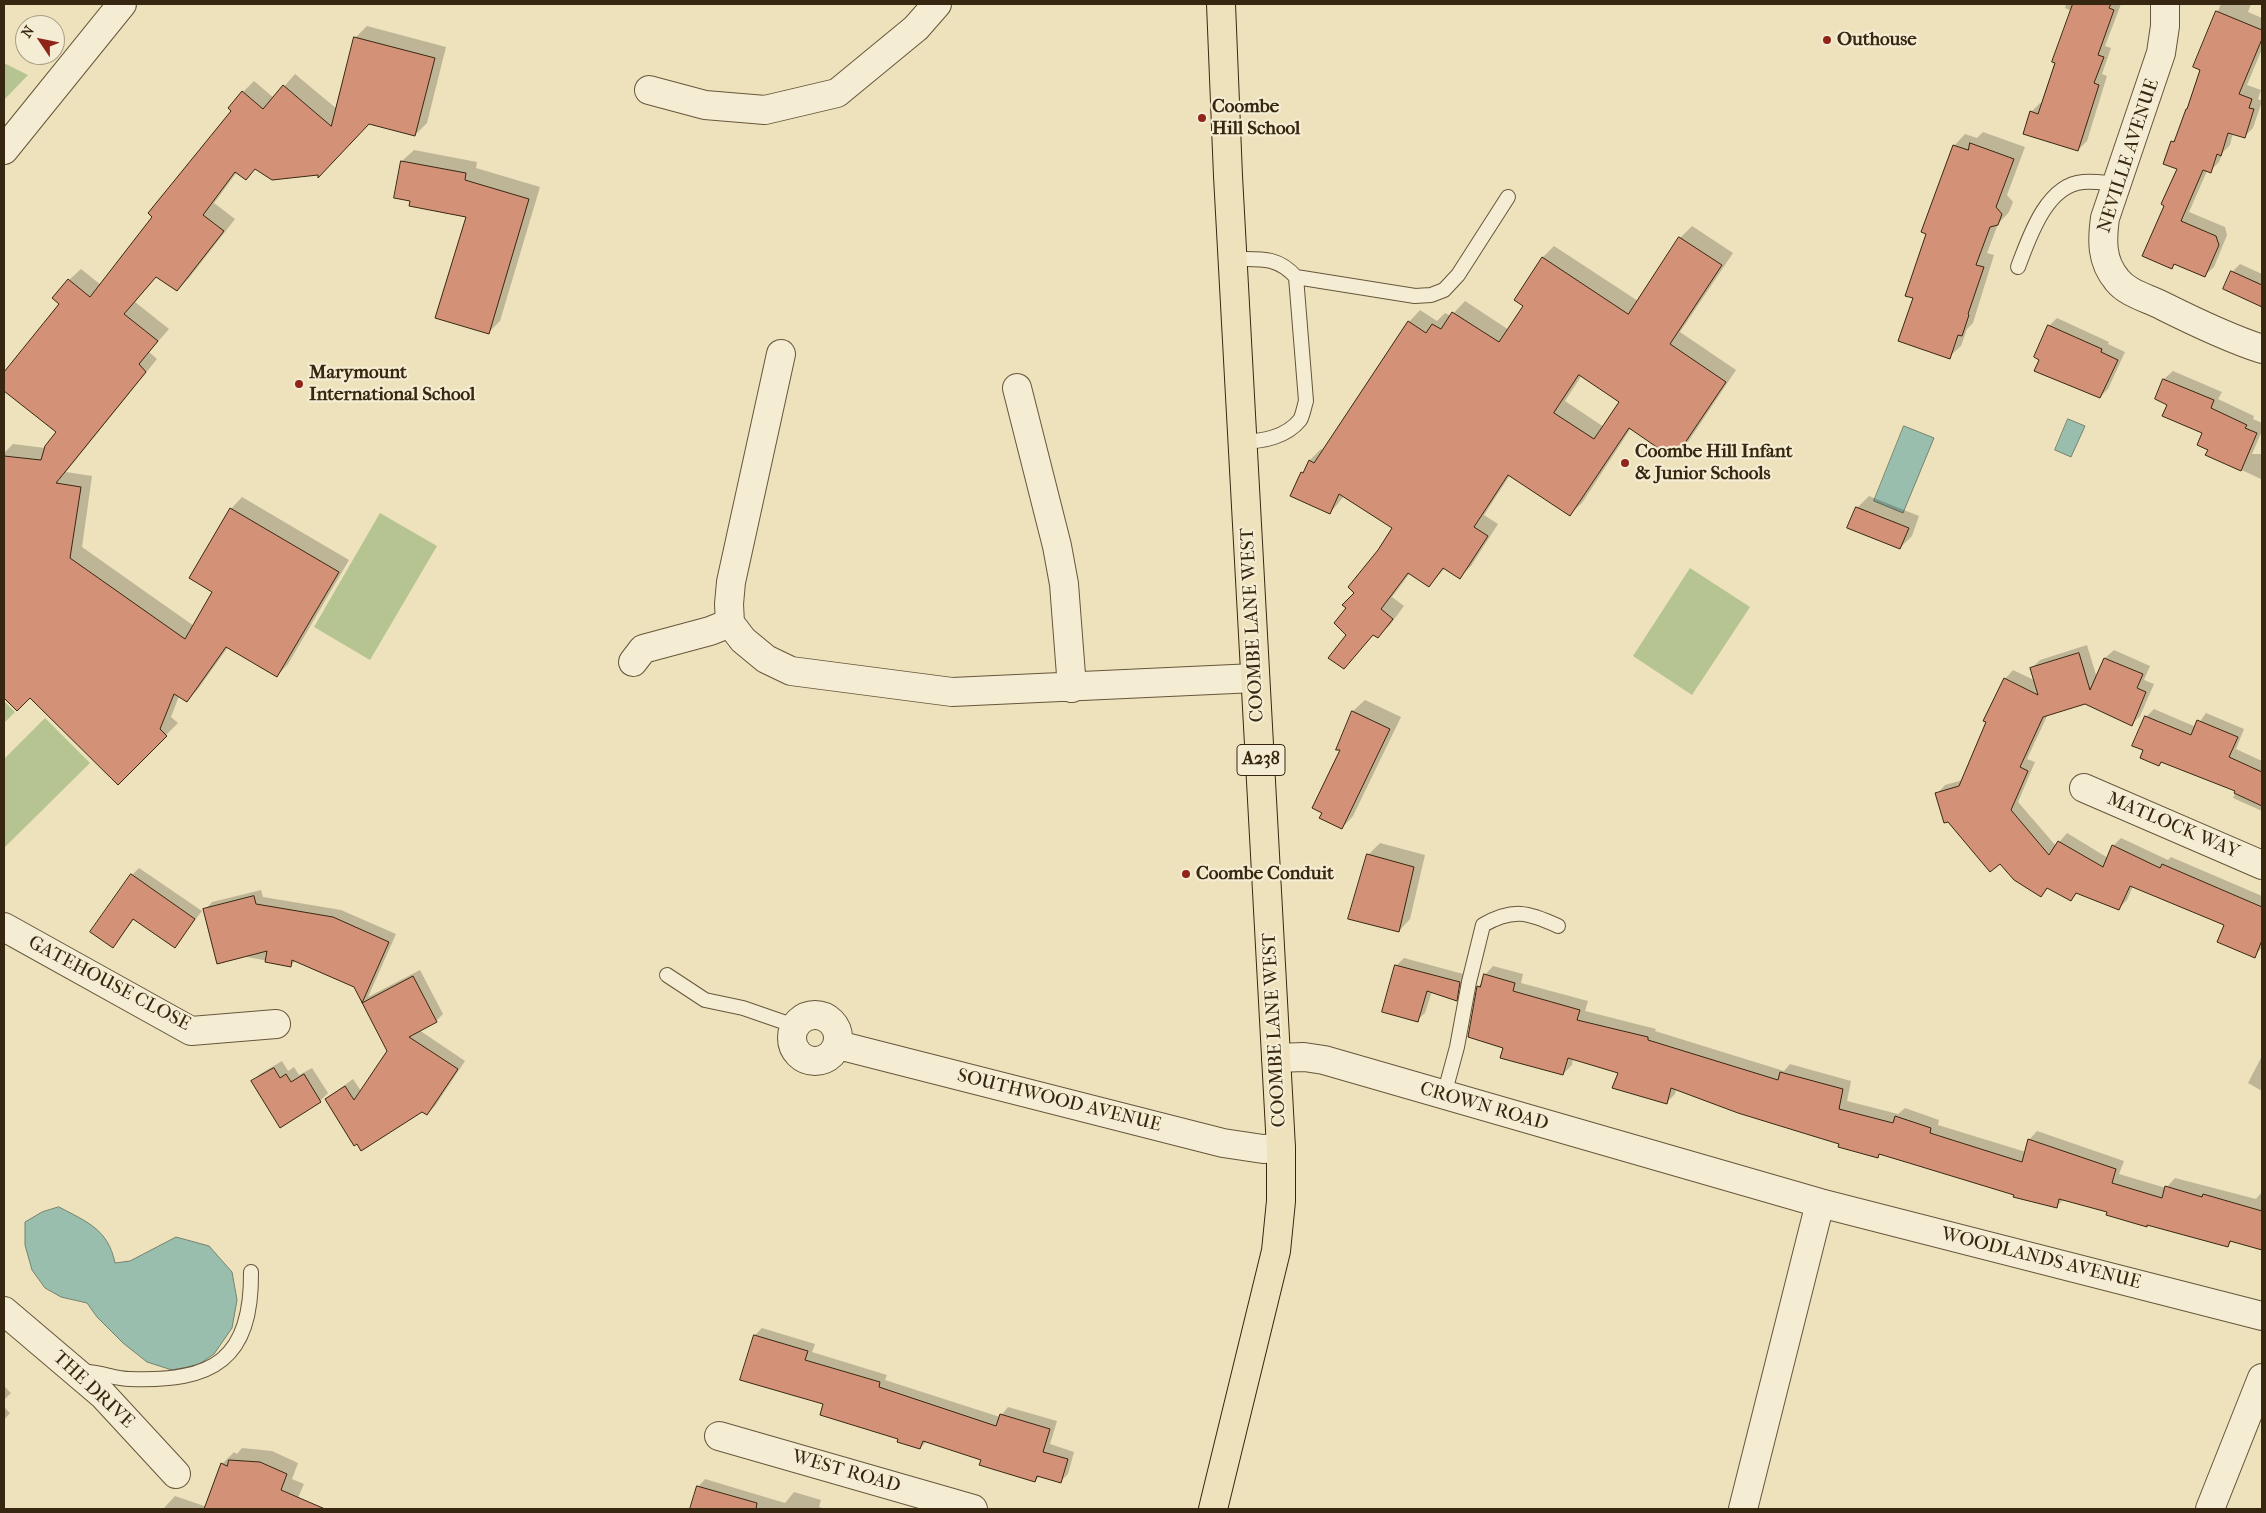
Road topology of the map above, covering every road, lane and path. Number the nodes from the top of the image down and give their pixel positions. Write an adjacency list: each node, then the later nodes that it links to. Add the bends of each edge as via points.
1 (122, 4): 6 (street)
2 (937, 4): 5 (street, via 916,28 837,92 765,110 705,105)
3 (1221, 4): 9 (main road, COOMBE LANE WEST / A238)
4 (2164, 4): 7 (street, NEVILLE AVENUE, via 2161,53)
5 (649, 90)
6 (4, 150)
7 (2118, 184): 10 (lane, via 2081,182 2049,202 2037,219); 12 (street, NEVILLE AVENUE, via 2105,218 2102,240 2108,266 2117,281 2130,291 2192,321)
8 (1508, 197): 11 (lane, via 1458,275 1444,290 1415,296)
9 (1233, 259): 11 (lane, via 1267,259 1286,266); 15 (main road, COOMBE LANE WEST / A238)
10 (2018, 267)
11 (1296, 277): 15 (lane, via 1306,401 1301,419 1273,439)
12 (2262, 349)
13 (781, 354): 16 (street, via 731,582)
14 (1017, 388): 19 (street, via 1064,584)
15 (1243, 442): 18 (main road, COOMBE LANE WEST / A238)
16 (730, 623): 17 (street, via 643,649); 19 (street, via 743,640 766,659 791,671 952,692)
17 (633, 662)
18 (1255, 678): 19 (street); 27 (main road, COOMBE LANE WEST / A238)
19 (1072, 688)
20 (2084, 788): 21 (street, MATLOCK WAY)
21 (2262, 865)
22 (1558, 926): 28 (lane, via 1530,913 1498,917 1483,925)
23 (4, 927): 25 (street, GATEHOUSE CLOSE, via 191,1031)
24 (667, 975): 26 (lane, via 705,1000 743,1008)
25 (276, 1024)
26 (795, 1026): 29 (street, SOUTHWOOD AVENUE, via 804,1017 826,1017 837,1029 838,1045 1224,1143 1263,1149)
27 (1276, 1058): 28 (street, CROWN ROAD, via 1324,1060); 29 (main road, COOMBE LANE WEST / A238)
28 (1444, 1095): 30 (street, CROWN ROAD)
29 (1281, 1148): 40 (main road, COOMBE LANE WEST / A238, via 1281,1201 1276,1250)
30 (1690, 1166): 31 (street, WOODLANDS AVENUE)
31 (1820, 1203): 34 (street, WOODLANDS AVENUE); 41 (street)
32 (251, 1272): 35 (lane, via 252,1298 241,1339 226,1358 202,1372 180,1378 128,1379 89,1372)
33 (4, 1311): 35 (street, THE DRIVE)
34 (2262, 1316)
35 (82, 1376): 38 (street, THE DRIVE, via 104,1395)
36 (2262, 1378): 42 (street)
37 (719, 1436): 39 (street, WEST ROAD)
38 (176, 1474)
39 (973, 1509)
40 (1213, 1509)
41 (1743, 1509)
42 (2210, 1509)

